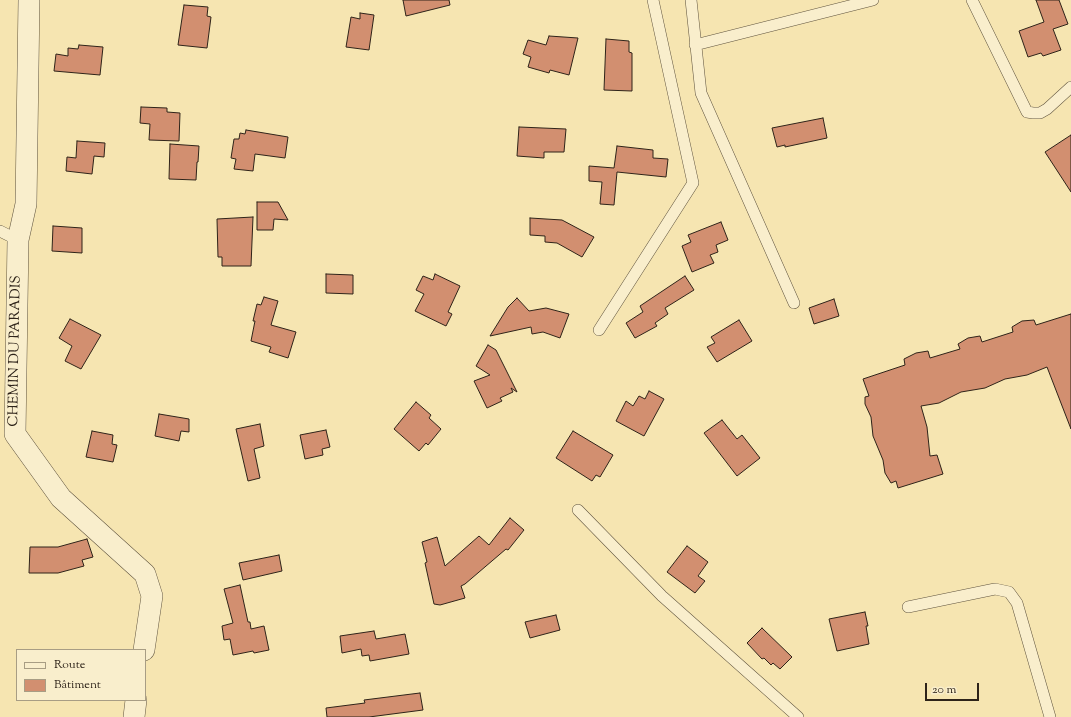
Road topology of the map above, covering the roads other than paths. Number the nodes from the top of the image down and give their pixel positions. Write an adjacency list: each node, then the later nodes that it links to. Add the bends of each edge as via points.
1 (29, 0): 8 (street, CHEMIN DU PARADIS, via 26,204)
2 (653, 0): 10 (lane, via 693,183)
3 (691, 0): 6 (lane)
4 (873, 0): 6 (lane)
5 (972, 0): 7 (lane, via 1027,112 1040,113)
6 (695, 45): 9 (lane, via 701,93)
7 (1071, 87)
8 (9, 235): 13 (street, CHEMIN DU PARADIS, via 15,434 61,498 145,574 152,596)
9 (794, 303)
10 (599, 330)
11 (578, 510): 16 (lane, via 662,596)
12 (908, 607): 17 (lane, via 995,589 1009,592 1017,603)
13 (144, 649)
14 (136, 701): 15 (street)
15 (134, 717)
16 (798, 717)
17 (1050, 717)

